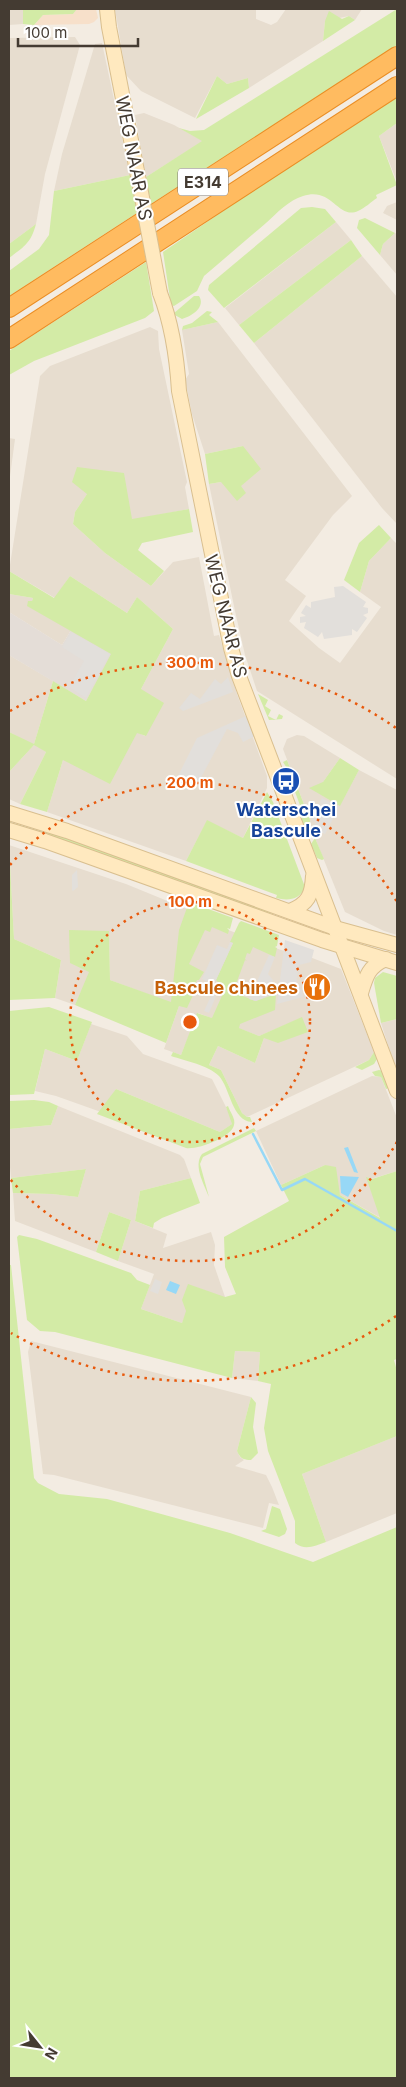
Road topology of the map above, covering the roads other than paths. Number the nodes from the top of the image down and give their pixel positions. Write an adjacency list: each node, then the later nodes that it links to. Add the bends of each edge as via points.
1 (102, 9): 3 (main road, WEG NAAR AS)
2 (107, 9): 3 (main road, WEG NAAR AS)
3 (108, 23): 10 (main road, WEG NAAR AS, bridge, via 160,293 160,313 171,370 179,391 231,648)
4 (397, 56): 6 (highway, E314)
5 (397, 86): 7 (highway, E314)
6 (9, 308)
7 (9, 339)
8 (9, 812): 11 (main road)
9 (9, 830): 14 (main road)
10 (313, 870): 11 (main road, via 310,898); 12 (main road, WEG NAAR AS)
11 (290, 911): 12 (main road)
12 (335, 928): 13 (main road); 14 (main road, WEG NAAR AS)
13 (397, 946)
14 (342, 947): 15 (main road); 16 (main road, WEG NAAR AS)
15 (391, 961): 16 (main road, via 374,965 369,970)
16 (361, 993): 17 (main road, WEG NAAR AS)
17 (397, 1091)

